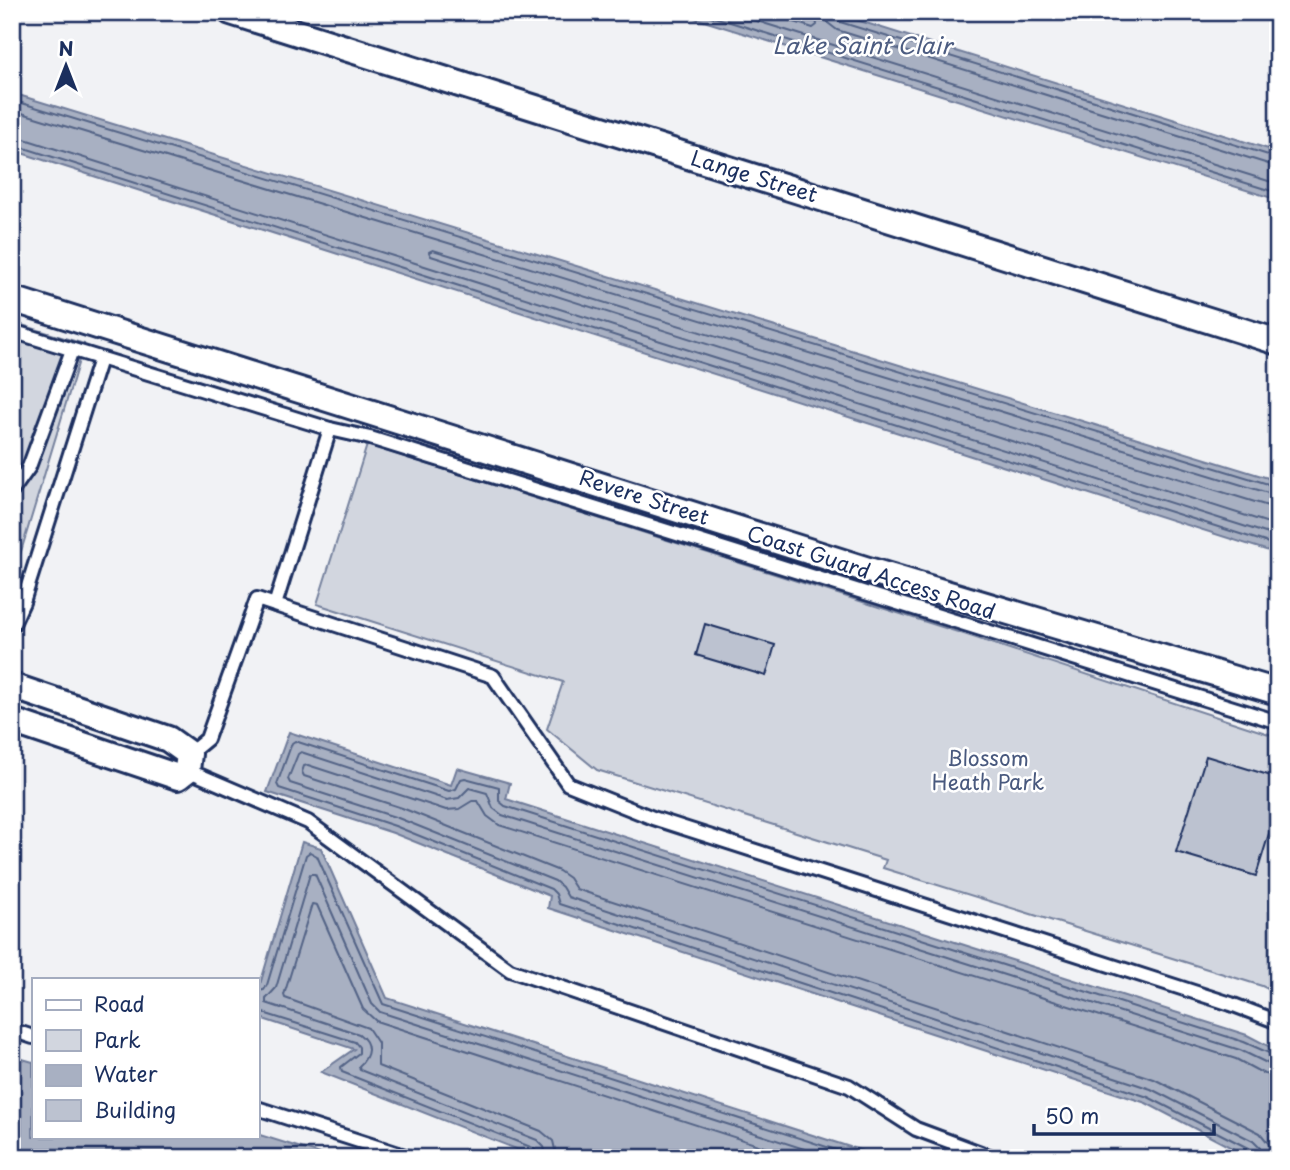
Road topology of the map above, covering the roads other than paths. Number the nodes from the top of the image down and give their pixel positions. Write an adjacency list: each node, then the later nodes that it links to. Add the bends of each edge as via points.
1 (231, 12): 4 (street, Lange Street)
2 (12, 299): 12 (street, Revere Street, via 865,569)
3 (12, 331): 5 (lane, Coast Guard Access Road)
4 (1278, 342)
5 (72, 350): 6 (lane, Coast Guard Access Road); 8 (lane, via 29,467)
6 (100, 359): 7 (lane, Coast Guard Access Road); 10 (lane)
7 (330, 429): 9 (lane); 14 (lane, Coast Guard Access Road, via 690,536)
8 (12, 491)
9 (275, 605): 15 (lane, via 257,599 207,739); 16 (lane, via 492,676 568,784 653,818)
10 (12, 626)
11 (12, 686): 15 (street, via 168,739)
12 (1278, 692)
13 (12, 721): 15 (street, via 178,777)
14 (1278, 722)
15 (188, 762): 21 (lane, via 308,822 510,970 849,1086 916,1129)
16 (1278, 1022)
17 (12, 1030): 18 (lane)
18 (32, 1037)
19 (259, 1109): 20 (lane)
20 (411, 1158)
21 (994, 1158)

